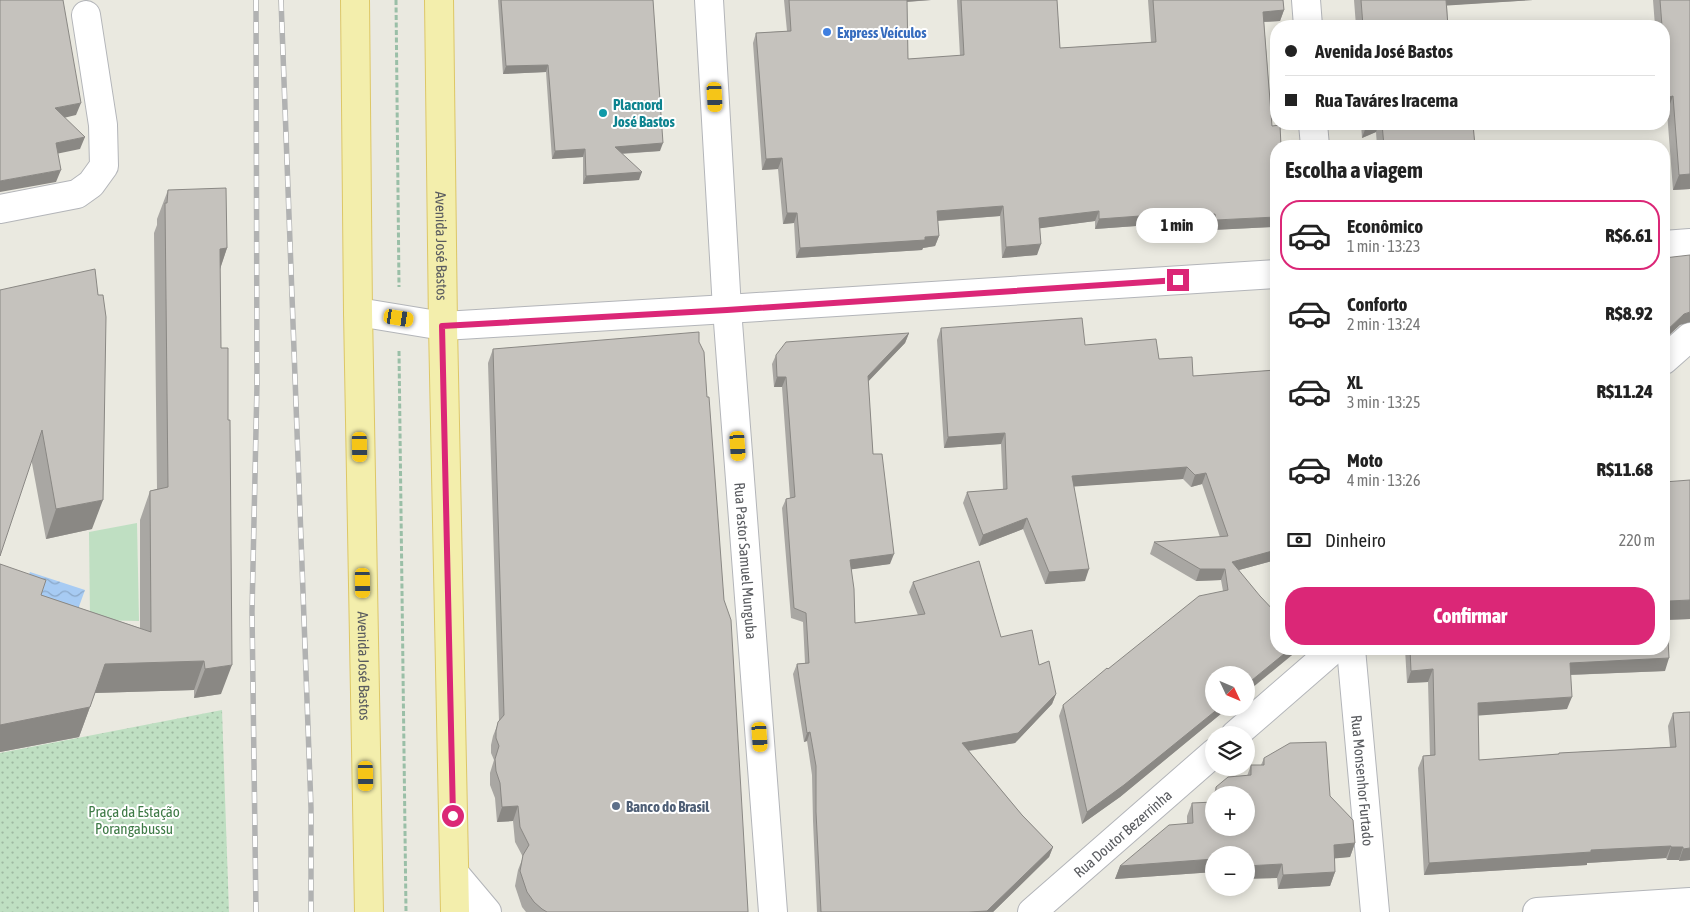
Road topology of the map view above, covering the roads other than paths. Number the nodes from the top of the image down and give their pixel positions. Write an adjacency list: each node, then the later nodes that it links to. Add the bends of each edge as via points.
1 (355, 0): 12 (main road, Avenida José Bastos)
2 (439, 0): 13 (main road, Avenida José Bastos)
3 (709, 0): 11 (street, Rua Pastor Samuel Munguba)
4 (1306, 0): 6 (street)
5 (86, 15): 7 (street, via 103,125 104,166 91,184 78,194)
6 (1308, 20)
7 (0, 209)
8 (1690, 243): 9 (street)
9 (1670, 245)
10 (1270, 274): 11 (street)
11 (727, 310): 13 (street); 25 (street, Rua Pastor Samuel Munguba)
12 (358, 312): 13 (street); 22 (main road, Avenida José Bastos)
13 (442, 326): 20 (main road, Avenida José Bastos)
14 (1690, 337): 15 (street)
15 (1670, 355)
16 (1327, 655): 18 (street)
17 (1353, 655): 27 (street, Rua Monsenhor Furtado)
18 (1245, 726)
19 (1205, 762): 26 (street, Rua Doutor Bezerrinha)
20 (455, 874): 23 (main road, Avenida José Bastos); 24 (street)
21 (1690, 902): 28 (street)
22 (369, 912)
23 (455, 912)
24 (487, 912)
25 (773, 912)
26 (1032, 912)
27 (1375, 912)
28 (1537, 912)

